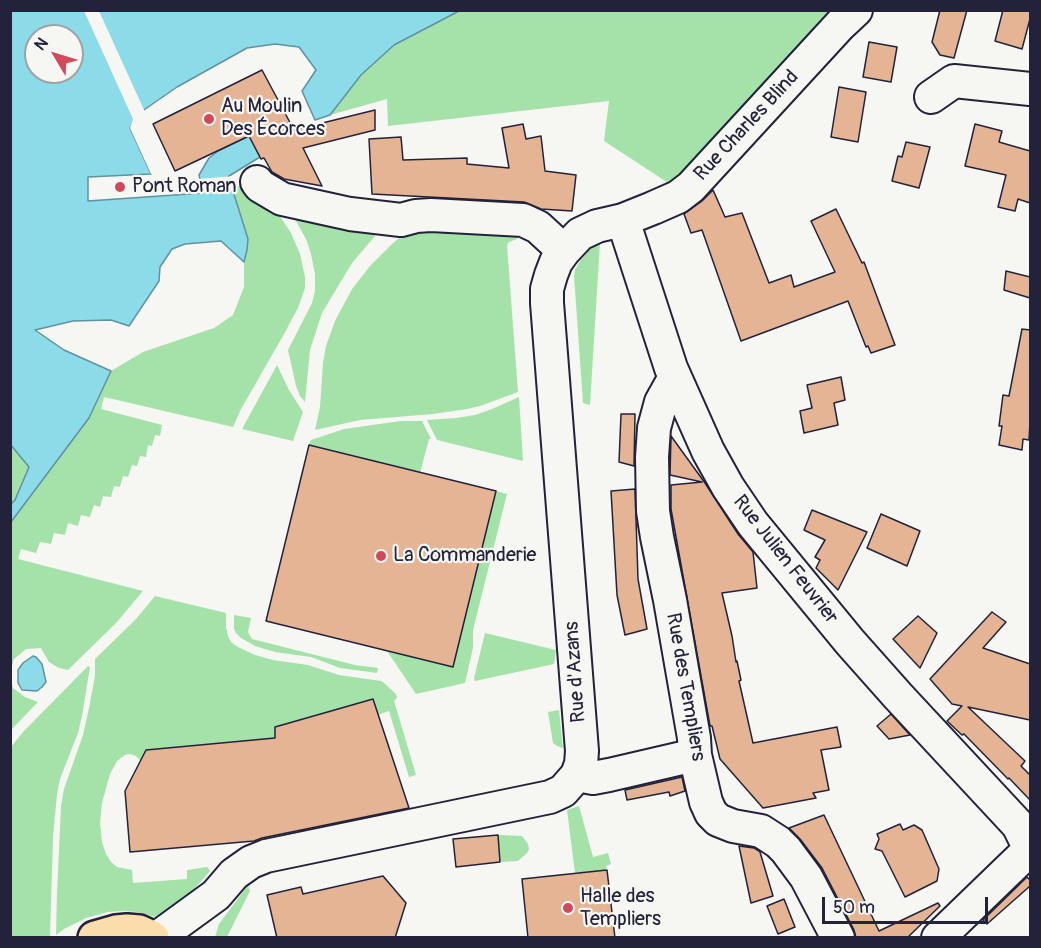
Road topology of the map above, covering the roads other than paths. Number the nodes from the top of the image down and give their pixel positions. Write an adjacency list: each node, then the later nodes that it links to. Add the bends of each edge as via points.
1 (856, 10): 5 (street, Rue Charles Blind, via 691,187 678,197)
2 (1030, 89): 3 (street, via 954,81)
3 (931, 97)
4 (257, 182): 6 (street, via 282,199 350,214 401,220 431,215 523,220 538,227)
5 (622, 220): 6 (street, Rue d'Azans, via 588,229); 7 (street, Rue Julien Feuvrier)
6 (564, 250): 9 (street, Rue d'Azans, via 550,275 547,303 582,751)
7 (675, 377): 8 (street, Rue des Templiers, via 661,402 654,428 653,511); 10 (street, Rue Julien Feuvrier, via 708,451 753,524 850,642 1018,825)
8 (695, 755): 9 (street, via 593,778); 15 (street, Rue des Templiers, via 711,813 726,824 761,831 778,842 806,877)
9 (577, 775): 11 (street, via 550,797 266,856 242,868)
10 (1030, 850): 16 (street)
11 (216, 895): 13 (street); 14 (street)
12 (95, 938): 13 (main road, via 128,931)
13 (154, 938)
14 (197, 938)
15 (838, 938)
16 (938, 938)

